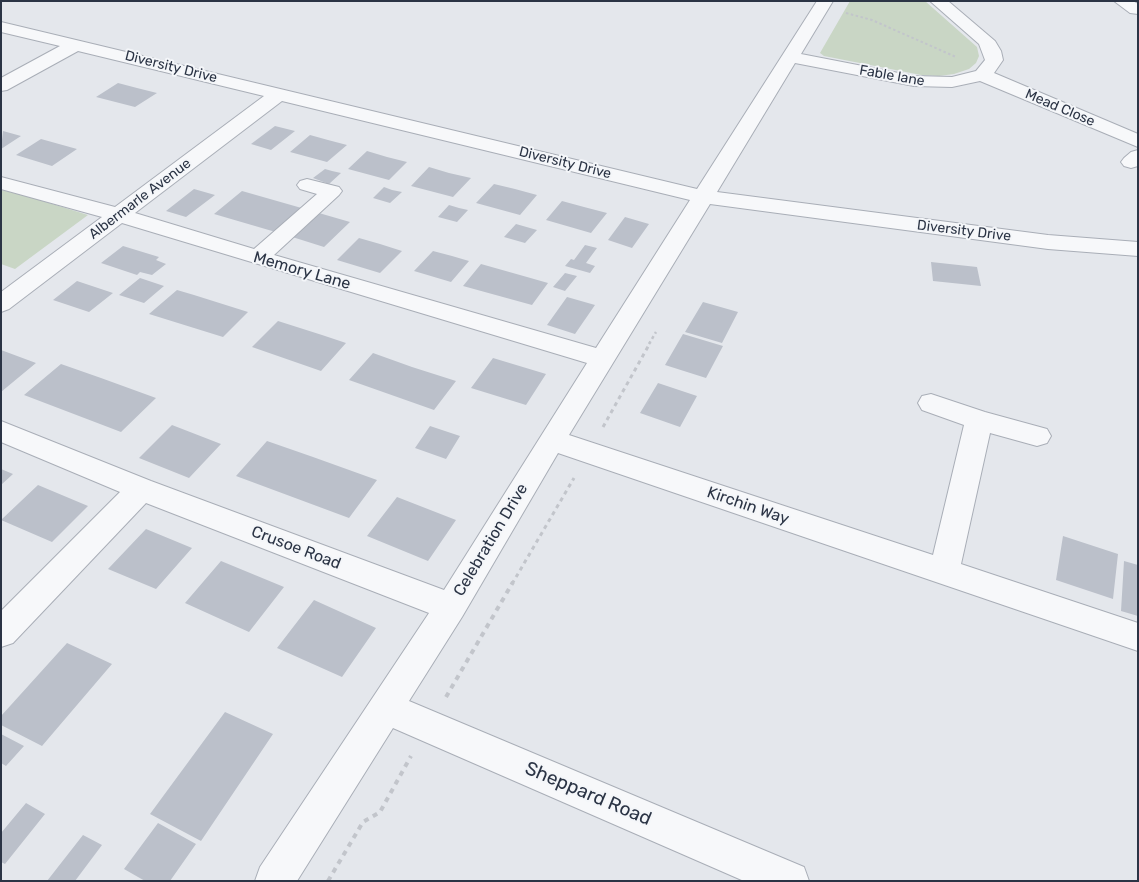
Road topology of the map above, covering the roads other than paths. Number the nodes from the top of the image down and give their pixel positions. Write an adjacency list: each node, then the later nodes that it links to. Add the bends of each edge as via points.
1 (938, 1): 6 (street, via 986,41 994,60)
2 (823, 3): 5 (street)
3 (1, 27): 4 (street, Diversity Drive)
4 (77, 44): 7 (street); 8 (street, Diversity Drive)
5 (791, 57): 6 (street, Fable lane, via 914,81 952,82); 12 (street)
6 (983, 74): 9 (street, Mead Close)
7 (1, 86)
8 (279, 94): 12 (street, Diversity Drive); 13 (street, Albermarle Avenue)
9 (1138, 140)
10 (1, 183): 13 (street, Memory Lane)
11 (307, 185): 15 (street, via 332,191)
12 (704, 197): 14 (street, Diversity Drive, via 1048,242); 17 (street, Celebration Drive)
13 (119, 215): 15 (street, Memory Lane); 16 (street, Albermarle Avenue)
14 (1138, 249)
15 (258, 258): 17 (street, Memory Lane)
16 (1, 304)
17 (603, 358): 22 (street, Celebration Drive)
18 (931, 403): 19 (street)
19 (980, 420): 21 (street); 24 (street)
20 (1, 431): 23 (street, Crusoe Road)
21 (1037, 436)
22 (552, 440): 24 (street, Kirchin Way); 25 (street, Celebration Drive)
23 (142, 489): 25 (street, Crusoe Road); 26 (street)
24 (944, 572): 27 (street, Kirchin Way)
25 (451, 607): 28 (street, Celebration Drive)
26 (1, 633)
27 (1138, 637)
28 (386, 708): 29 (street, Celebration Drive); 30 (street, Sheppard Road)
29 (274, 881)
30 (790, 881)

